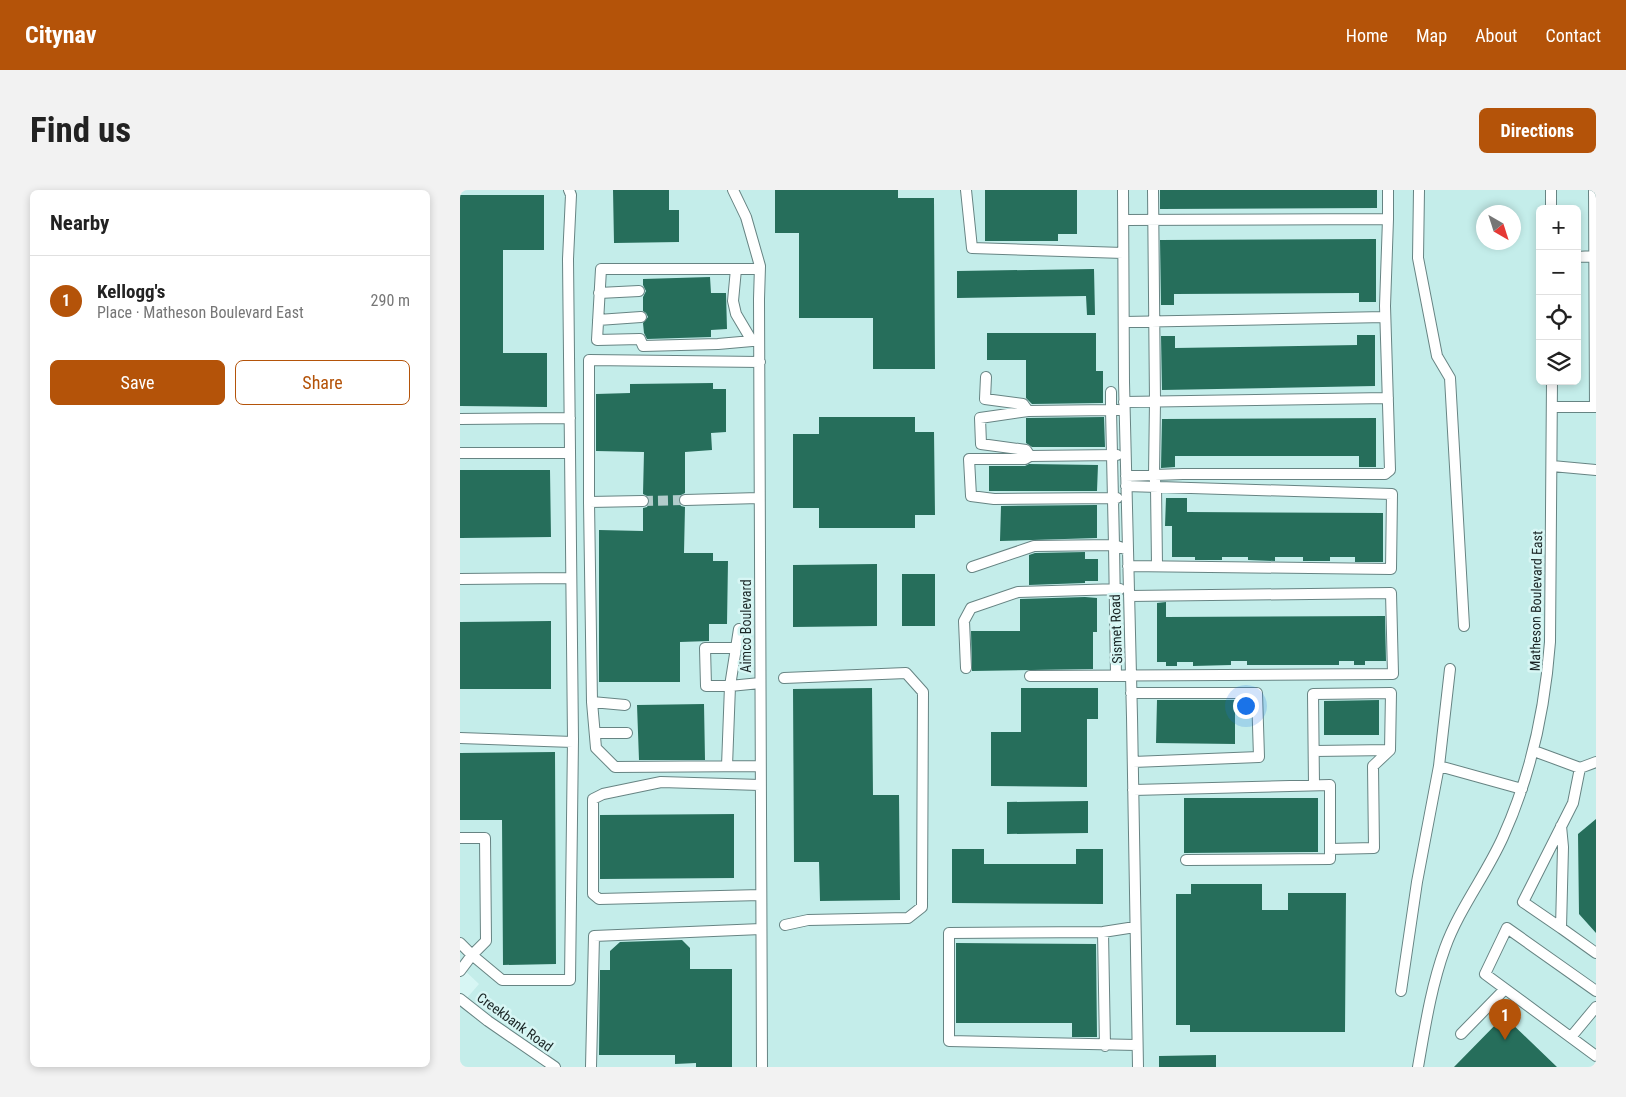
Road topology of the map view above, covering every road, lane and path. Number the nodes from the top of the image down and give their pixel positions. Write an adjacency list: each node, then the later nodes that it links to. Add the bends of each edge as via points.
1 (569, 190): 38 (street)
2 (734, 190): 18 (street, Aimco Boulevard, via 754,240)
3 (966, 190): 14 (street, via 972,248)
4 (1123, 190): 12 (street, Sismet Road)
5 (1153, 190): 13 (street)
6 (1388, 190): 11 (street)
7 (1419, 190): 65 (street, via 1418,258 1437,356 1450,378)
8 (1550, 190): 10 (street)
9 (1594, 190): 16 (street)
10 (1551, 205)
11 (1388, 219): 13 (street); 22 (street)
12 (1123, 220): 13 (street); 14 (street, Sismet Road)
13 (1153, 220): 25 (street)
14 (1123, 253): 24 (street, Sismet Road)
15 (1581, 256): 16 (street)
16 (1594, 256): 35 (street)
17 (736, 269): 18 (street); 20 (street, via 601,269); 26 (street, via 733,301 736,314)
18 (760, 269): 26 (street, Aimco Boulevard)
19 (639, 291): 20 (street)
20 (600, 292): 23 (street)
21 (641, 317): 23 (street)
22 (1385, 317): 25 (street); 31 (street)
23 (598, 320): 26 (street, via 597,340 640,339 643,346)
24 (1124, 322): 25 (street); 33 (street, Sismet Road)
25 (1154, 322): 32 (street)
26 (756, 341): 27 (street, Aimco Boulevard)
27 (760, 362): 50 (street, Aimco Boulevard); 55 (street, via 589,360)
28 (986, 377): 37 (street, via 985,399 1023,404)
29 (1552, 385): 34 (street, Matheson Boulevard East)
30 (1111, 392): 36 (street)
31 (1388, 398): 32 (street); 47 (street, via 1390,470 1385,474)
32 (1156, 401): 33 (street); 47 (street)
33 (1124, 406): 36 (street); 43 (street, Sismet Road)
34 (1552, 407): 35 (street); 45 (street, Matheson Boulevard East)
35 (1595, 407)
36 (1111, 410): 37 (street); 42 (street)
37 (1028, 411): 44 (street, via 980,418 981,444 1026,450)
38 (570, 418): 39 (street); 41 (street)
39 (460, 419)
40 (460, 453): 41 (street)
41 (570, 453): 61 (street)
42 (1112, 455): 43 (street); 44 (street); 51 (street)
43 (1126, 455): 48 (street, Sismet Road)
44 (1030, 456): 51 (street, via 1025,459 968,459 970,496 994,499)
45 (1552, 466): 46 (street); 87 (street, Matheson Boulevard East, via 1550,642 1547,681)
46 (1596, 470)
47 (1154, 475): 48 (street); 49 (street)
48 (1126, 481): 49 (street); 52 (street, Sismet Road)
49 (1156, 487): 58 (street); 58 (street, via 1392,494 1391,569)
50 (759, 498): 53 (street); 76 (street, Aimco Boulevard)
51 (1112, 498): 52 (street); 56 (street)
52 (1127, 498): 57 (street, Sismet Road)
53 (685, 500)
54 (643, 501): 55 (street)
55 (589, 502): 79 (street)
56 (1114, 545): 57 (street); 60 (street, via 1034,546); 63 (street)
57 (1128, 550): 59 (street, Sismet Road)
58 (1157, 565): 59 (street)
59 (1128, 566): 64 (street, Sismet Road)
60 (972, 567)
61 (571, 578): 62 (street); 84 (street)
62 (460, 579)
63 (1114, 589): 64 (street); 68 (street); 70 (street, via 1018,592 971,608 964,621)
64 (1129, 592): 66 (street, Sismet Road); 74 (street, via 1391,593 1393,674)
65 (1464, 626)
66 (1130, 628): 68 (street); 74 (street, Sismet Road)
67 (739, 629): 69 (street)
68 (1115, 629): 73 (street)
69 (736, 648): 77 (street); 77 (street, via 705,648 706,686)
70 (966, 668)
71 (1450, 669): 92 (street)
72 (1030, 676): 73 (street)
73 (1116, 676): 74 (street)
74 (1131, 676): 78 (street, Sismet Road)
75 (784, 678): 103 (street, via 906,673 923,692 922,906 908,918 808,920)
76 (760, 683): 77 (street); 91 (street, Aimco Boulevard)
77 (730, 686): 90 (street)
78 (1131, 693): 88 (street, Sismet Road); 88 (street, via 1256,693 1258,757)
79 (592, 702): 80 (street); 81 (street)
80 (625, 705)
81 (595, 733): 82 (street); 90 (street, via 596,748 615,767)
82 (627, 733)
83 (460, 738): 84 (street)
84 (573, 742): 110 (street, via 570,980 502,980)
85 (1390, 750): 86 (street); 86 (street, via 1391,693 1313,694); 100 (street, via 1373,766 1374,848)
86 (1314, 751): 95 (street)
87 (1534, 751): 93 (street); 96 (street, Matheson Boulevard East)
88 (1133, 762): 97 (street, Sismet Road)
89 (1596, 762): 93 (street)
90 (727, 766): 91 (street)
91 (760, 766): 94 (street, Aimco Boulevard)
92 (1440, 766): 96 (street); 113 (street, via 1417,882)
93 (1580, 768): 98 (street, via 1573,803)
94 (760, 785): 102 (street, Aimco Boulevard); 102 (street, via 661,782 593,799 593,894 599,899)
95 (1314, 785): 97 (street); 100 (street, via 1330,784)
96 (1522, 789): 126 (street, Matheson Boulevard East, via 1502,838 1445,948)
97 (1133, 790): 104 (street, Sismet Road)
98 (1561, 826): 105 (street); 105 (street, via 1523,902)
99 (460, 838): 110 (street, via 485,838 486,941)
100 (1330, 849): 101 (street, via 1330,859)
101 (1186, 860)
102 (761, 895): 106 (street, Aimco Boulevard)
103 (785, 925)
104 (1136, 927): 107 (street); 119 (street, Sismet Road)
105 (1562, 928): 109 (street)
106 (761, 929): 123 (street, via 594,936); 124 (street, Aimco Boulevard)
107 (1103, 932): 120 (street); 120 (street, via 948,933 949,1041)
108 (460, 943): 110 (street)
109 (1596, 953)
110 (472, 955): 111 (street)
111 (460, 971)
112 (1505, 989): 114 (street, via 1485,974 1507,928); 117 (street); 118 (street)
113 (1401, 990)
114 (1596, 991)
115 (460, 999): 122 (street, Creekbank Road)
116 (1596, 1006): 118 (street)
117 (1461, 1034)
118 (1571, 1037): 121 (street)
119 (1137, 1045): 120 (street); 125 (street, Sismet Road)
120 (1105, 1046)
121 (1596, 1056)
122 (555, 1067)
123 (591, 1067)
124 (762, 1067)
125 (1138, 1067)
126 (1418, 1067)

